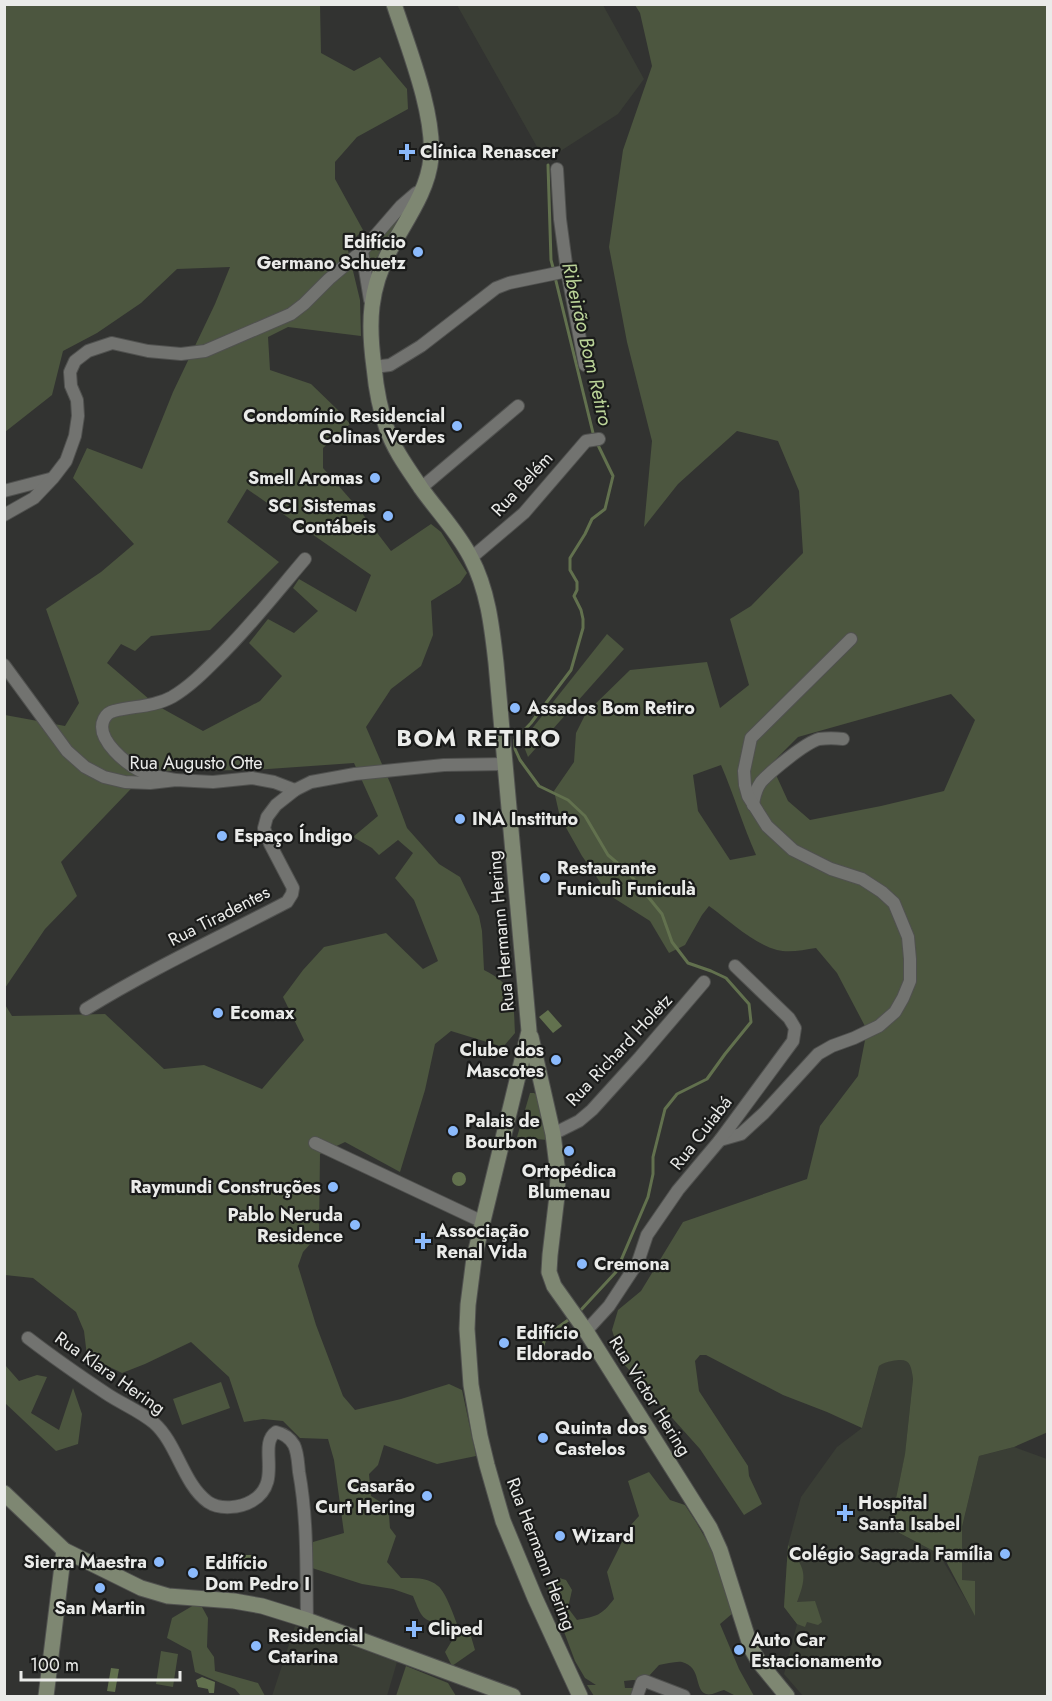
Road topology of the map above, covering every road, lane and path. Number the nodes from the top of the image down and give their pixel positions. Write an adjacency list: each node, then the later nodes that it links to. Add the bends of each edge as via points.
1 (394, 4): 3 (street, Rua Hermann Hering, via 431,129 431,158)
2 (557, 169): 5 (street)
3 (423, 190): 4 (street, via 402,206); 6 (street, Rua Hermann Hering, via 381,268)
4 (362, 250): 6 (street); 11 (street, via 291,314 206,351 181,354 112,343 88,351 75,361 70,372 77,400 75,436 66,461)
5 (558, 273): 7 (street); 8 (street, via 496,288 421,346 390,365)
6 (370, 308): 8 (street, Rua Hermann Hering)
7 (585, 365)
8 (374, 368): 12 (street, Rua Hermann Hering, via 387,430)
9 (518, 406): 12 (street)
10 (599, 439): 15 (street, Rua Belém, via 586,441 524,513)
11 (53, 478): 13 (street); 14 (street, via 34,498)
12 (422, 489): 15 (street, Rua Hermann Hering)
13 (4, 491)
14 (4, 515)
15 (471, 558): 20 (street, Rua Hermann Hering, via 483,588 493,636)
16 (305, 559): 21 (street, via 191,685 169,699 106,714 102,730 107,743 123,759 144,773)
17 (851, 639): 23 (street, via 751,738 744,771)
18 (4, 665): 21 (street, Rua Augusto Otte, via 53,734 85,767 125,782)
19 (843, 739): 23 (street, via 817,740 794,754 760,784)
20 (505, 764): 22 (street, Rua Tiradentes, via 444,765 355,774 311,782); 27 (street, Rua Hermann Hering)
21 (176, 780): 22 (street, Rua Augusto Otte, via 252,778)
22 (295, 790): 26 (street, Rua Tiradentes, via 276,805 264,828 293,888 286,902 145,974)
23 (753, 805): 31 (street, via 767,826 793,850 862,879 894,903 908,937 910,981 895,1012 879,1026 818,1054 741,1134)
24 (735, 966): 31 (street, Rua Cuiabá, via 795,1028 793,1041)
25 (704, 982): 30 (street, Rua Richard Holetz, via 592,1110)
26 (86, 1009)
27 (529, 1031): 28 (street, Rua Hermann Hering); 29 (street, Rua Victor Hering)
28 (518, 1085): 29 (street, via 529,1083); 33 (street, Rua Hermann Hering)
29 (543, 1088): 30 (street, Rua Victor Hering)
30 (553, 1134): 34 (street, Rua Victor Hering, via 558,1174 549,1272 554,1286)
31 (720, 1140): 34 (street, Rua Cuiabá, via 647,1235 638,1262 609,1306)
32 (315, 1143): 33 (street)
33 (483, 1222): 41 (street, Rua Hermann Hering, via 474,1258 467,1329 480,1436 503,1521)
34 (579, 1321): 44 (street, Rua Victor Hering, via 710,1528 751,1648)
35 (28, 1338): 38 (street, Rua Klara Hering, via 155,1424 198,1492 209,1502 230,1507 251,1502 268,1482 272,1435 276,1432 288,1437 295,1447 303,1494)
36 (4, 1493): 37 (street)
37 (64, 1551): 38 (street, via 141,1588 168,1596 234,1601); 39 (street)
38 (307, 1620): 40 (street)
39 (46, 1696)
40 (513, 1696)
41 (580, 1696)
42 (637, 1696): 43 (street, via 645,1681)
43 (684, 1696)
44 (787, 1696)

